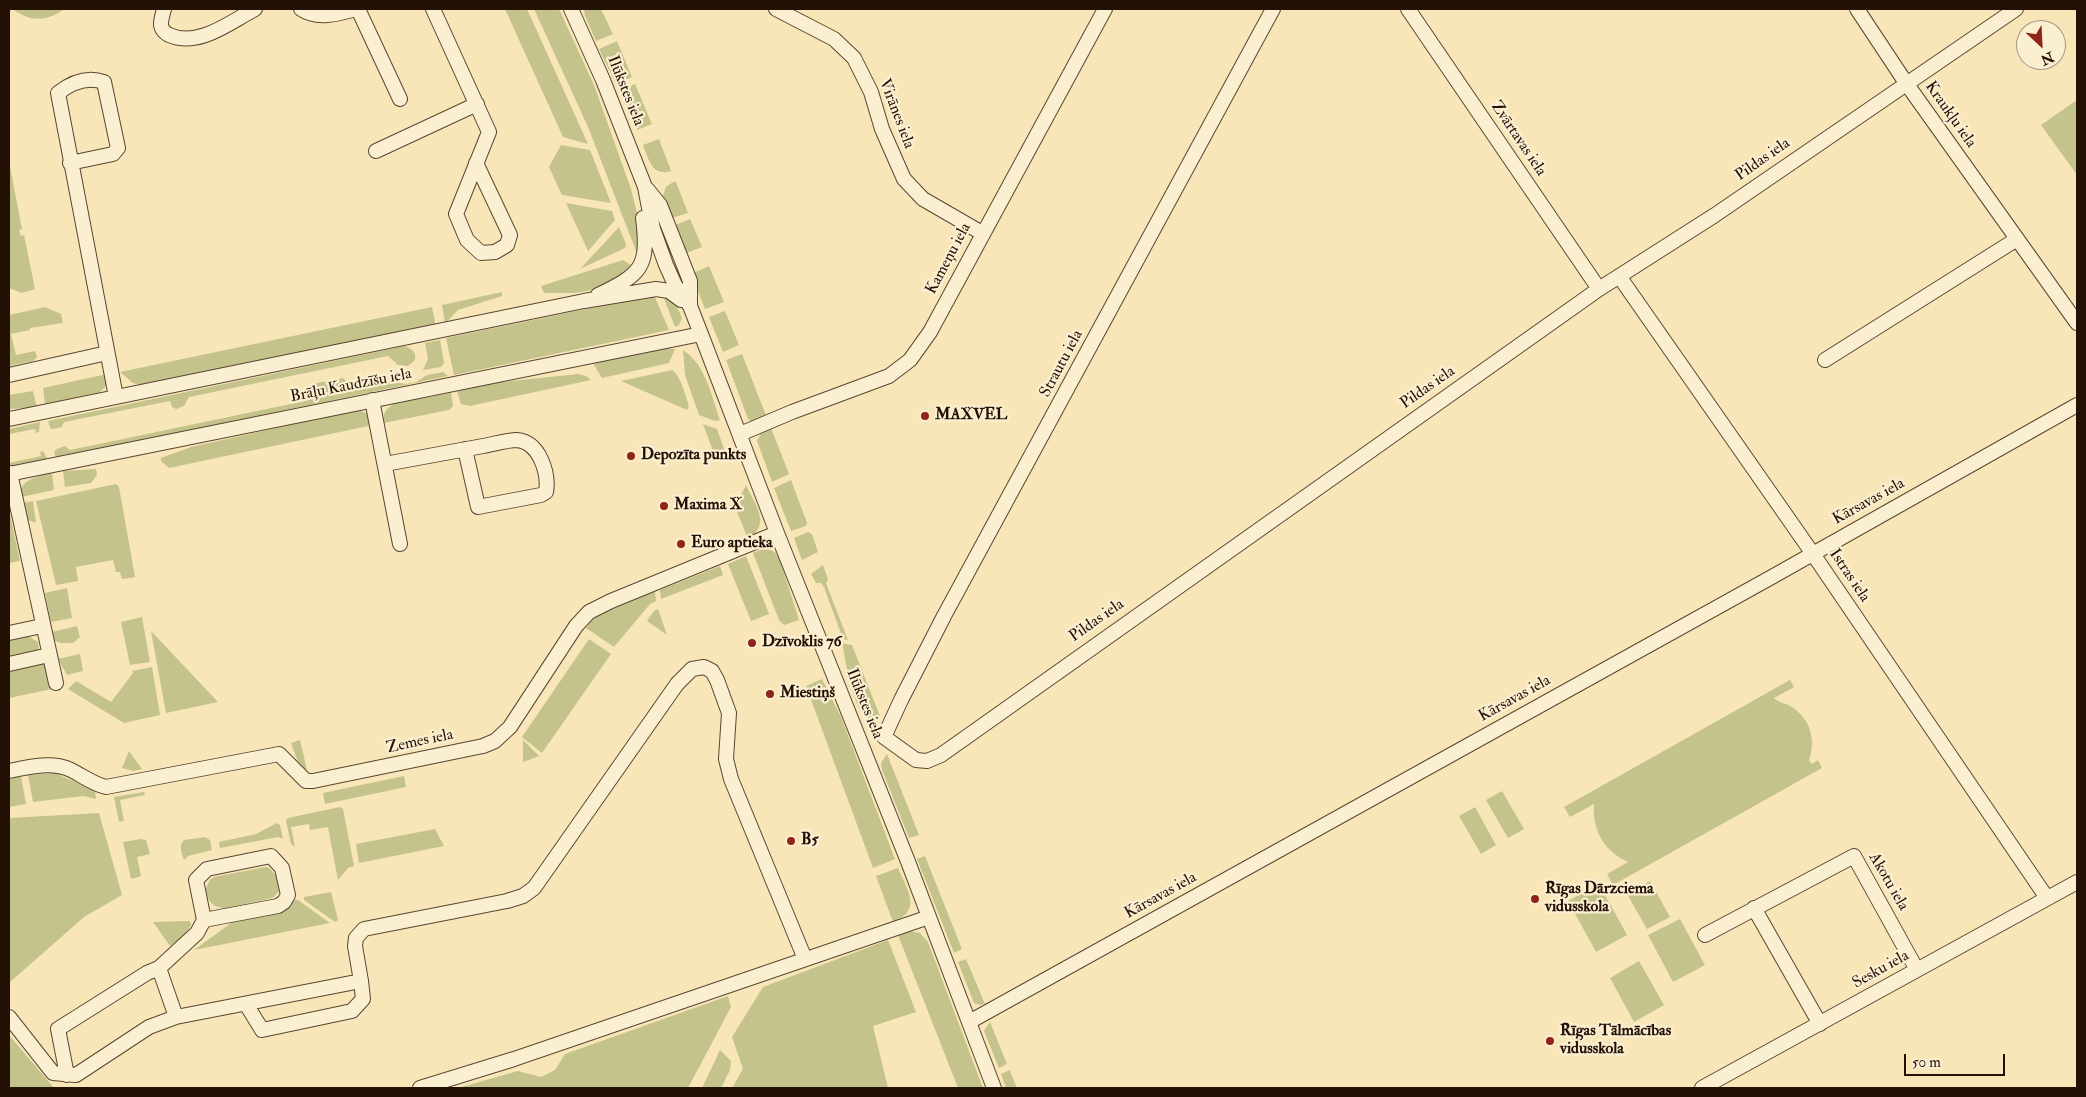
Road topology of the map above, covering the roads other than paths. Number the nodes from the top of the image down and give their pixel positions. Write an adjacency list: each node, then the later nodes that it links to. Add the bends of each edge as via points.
1 (164, 9): 2 (street, via 160,25 164,33 189,40 202,37)
2 (255, 9)
3 (301, 9): 4 (street, via 329,16)
4 (357, 9): 14 (street)
5 (433, 9): 15 (street)
6 (570, 9): 19 (street, Ilūkstes iela, via 603,80)
7 (776, 9): 20 (street, Virānes iela, via 834,39 854,58 871,92 882,129 904,179 923,199)
8 (1105, 9): 20 (street, Kameņu iela)
9 (1273, 9): 47 (street, Strautu iela, via 944,616)
10 (1408, 9): 23 (street, Zvārtavas iela)
11 (1857, 9): 13 (street, Kraukļu iela)
12 (2016, 9): 13 (street, Pildas iela)
13 (1906, 83): 21 (street, Kraukļu iela); 22 (street, Pildas iela, via 1715,215)
14 (400, 99)
15 (477, 104): 16 (street); 18 (street, via 489,132)
16 (376, 151)
17 (70, 163): 17 (street, via 58,93 71,83 96,79 104,82 118,148 113,154); 28 (street)
18 (476, 163): 18 (street, via 456,214 467,240 481,253 496,252 507,245 510,235)
19 (645, 187): 24 (street, via 643,214 647,245 643,260 625,282); 25 (street, Ilūkstes iela, via 653,229 666,265)
20 (982, 234): 35 (street, Kameņu iela, via 925,342 900,370 878,382)
21 (2017, 239): 26 (street, Kraukļu iela); 29 (street)
22 (1619, 276): 23 (street, Pildas iela); 41 (street, Istras iela)
23 (1598, 289): 47 (street, Pildas iela, via 940,755 927,761 916,760)
24 (584, 302): 25 (street, via 656,289 669,291); 31 (street)
25 (690, 306): 27 (street, Ilūkstes iela)
26 (2077, 323)
27 (701, 334): 32 (street, Brāļu Kaudzīšu iela); 35 (street, Ilūkstes iela)
28 (107, 353): 30 (street); 31 (street)
29 (1825, 360)
30 (9, 375)
31 (116, 397): 34 (street)
32 (372, 400): 37 (street); 38 (street, Brāļu Kaudzīšu iela)
33 (2077, 405): 41 (street, Kārsavas iela)
34 (9, 419)
35 (740, 434): 39 (street, Ilūkstes iela)
36 (465, 449): 36 (street, via 518,440 527,443 541,459 546,492 478,507); 37 (street)
37 (385, 464): 40 (street)
38 (9, 473): 42 (street)
39 (777, 533): 48 (street, Ilūkstes iela); 49 (street, Zemes iela, via 589,612 576,626 510,727 483,746 313,781 306,780 279,754 106,787 56,765)
40 (400, 544)
41 (1812, 554): 51 (street, Istras iela); 63 (street, Kārsavas iela)
42 (42, 626): 43 (street); 44 (street)
43 (9, 633)
44 (48, 655): 45 (street); 46 (street)
45 (9, 664)
46 (56, 683)
47 (884, 737): 48 (street)
48 (862, 746): 53 (street, Ilūkstes iela)
49 (9, 771)
50 (2077, 882): 51 (street, Sesku iela)
51 (2047, 898): 58 (street, Sesku iela)
52 (1754, 908): 55 (street, Akotu iela); 58 (street, Akotu iela, via 1854,856); 64 (street)
53 (929, 917): 56 (street); 63 (street, Ilūkstes iela)
54 (204, 920): 54 (street, via 278,906 288,895 282,868 271,856 208,869 196,880); 57 (street, via 197,932)
55 (1705, 935)
56 (804, 959): 59 (street, via 731,778 726,759 729,713 718,680 712,671 704,667 692,669 677,684 534,888 507,901 364,930 356,938 354,946); 66 (street)
57 (159, 968): 62 (street); 65 (street, via 58,1029)
58 (1917, 970): 64 (street, Sesku iela)
59 (360, 980): 60 (street); 60 (street, via 363,999 352,1011 276,1029 262,1030)
60 (246, 1004): 62 (street)
61 (9, 1016): 65 (street, via 53,1073)
62 (176, 1017): 65 (street, via 149,1027 76,1074)
63 (969, 1022): 67 (street, Ilūkstes iela)
64 (1820, 1024): 68 (street, Sesku iela)
65 (67, 1075)
66 (420, 1088)
67 (994, 1088)
68 (1702, 1088)

